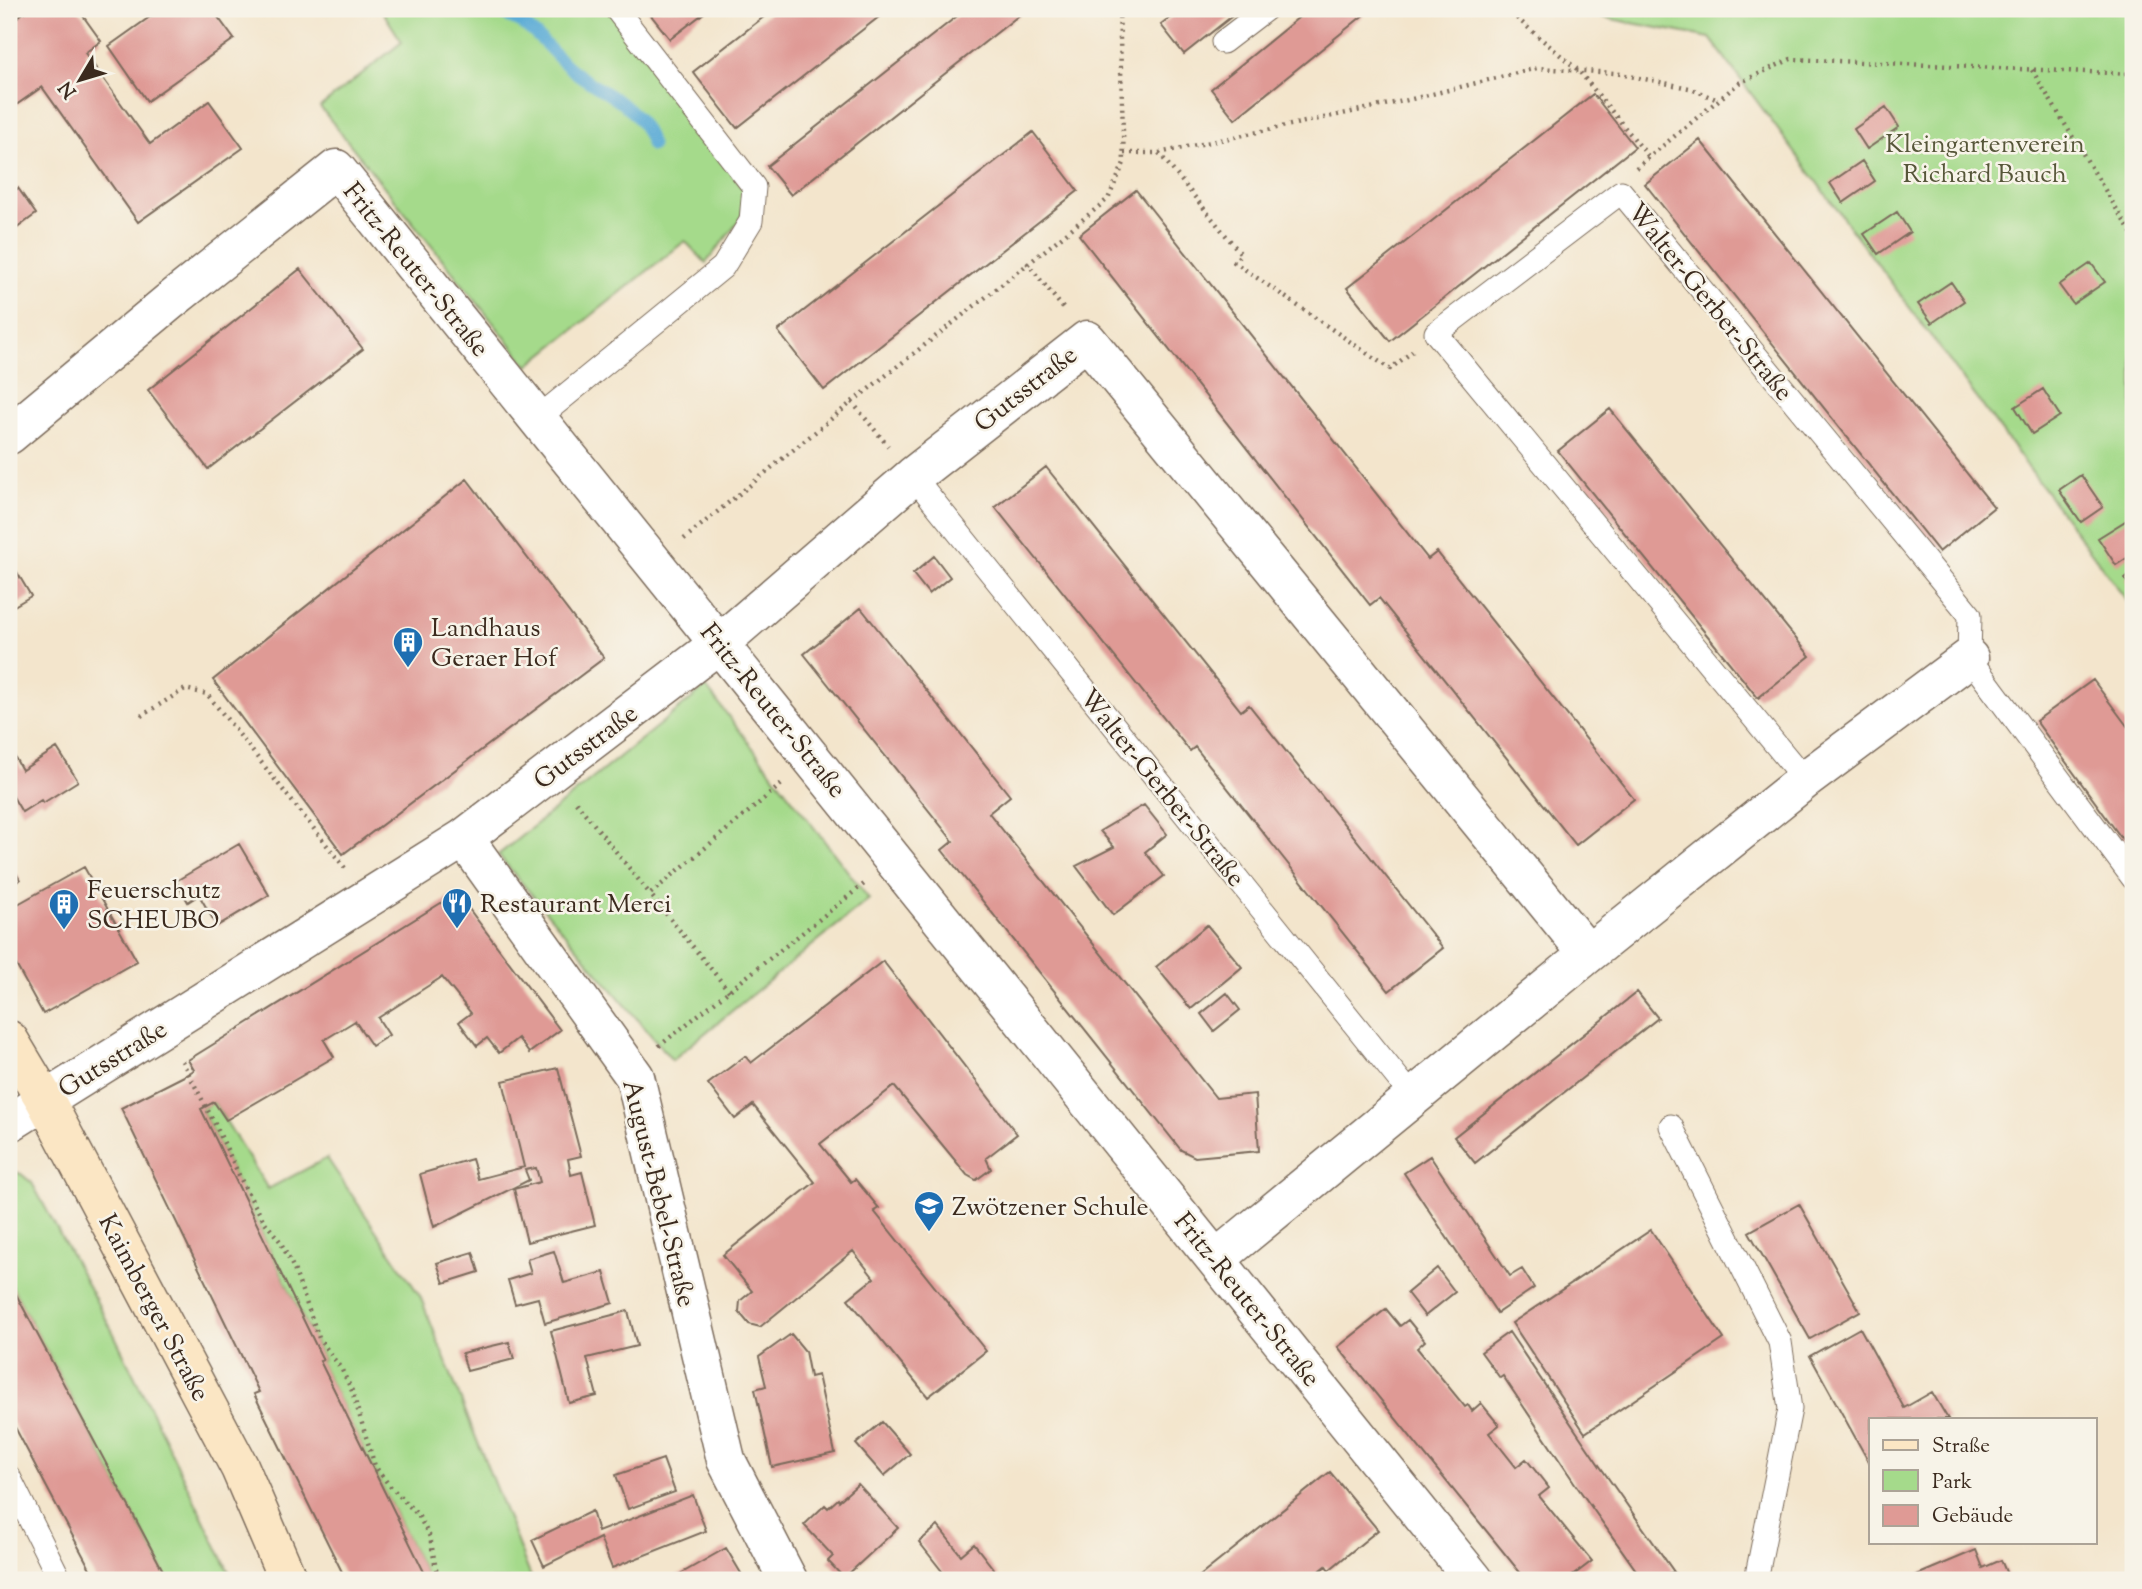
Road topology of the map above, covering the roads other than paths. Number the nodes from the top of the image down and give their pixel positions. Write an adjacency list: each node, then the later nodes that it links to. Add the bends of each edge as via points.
1 (617, 9): 4 (lane, via 754,187 751,221 723,267)
2 (1266, 9): 3 (lane)
3 (1223, 42)
4 (538, 418): 5 (street, Fritz-Reuter-Straße, via 336,169); 7 (street, Fritz-Reuter-Straße)
5 (9, 435)
6 (913, 476): 7 (street, Gutsstraße); 12 (street, Gutsstraße, via 1087,340); 14 (lane, Walter-Gerber-Straße)
7 (720, 643): 10 (street, Gutsstraße); 18 (street, Fritz-Reuter-Straße)
8 (1969, 659): 9 (street); 9 (lane, Walter-Gerber-Straße, via 1970,615 1621,192 1436,332); 11 (lane)
9 (1805, 780): 12 (street)
10 (464, 838): 15 (street, Gutsstraße); 22 (street, August-Bebel-Straße, via 635,1077 726,1460)
11 (2133, 878)
12 (1588, 954): 14 (street)
13 (9, 1040): 15 (main road, Kaimberger Straße)
14 (1413, 1097): 18 (street)
15 (45, 1100): 16 (street, Gutsstraße); 21 (main road, Kaimberger Straße, via 240,1468)
16 (9, 1123)
17 (1671, 1126): 24 (lane, via 1780,1342 1790,1409)
18 (1216, 1259): 23 (street, Fritz-Reuter-Straße)
19 (9, 1476): 20 (lane)
20 (60, 1580)
21 (288, 1580)
22 (788, 1580)
23 (1474, 1580)
24 (1756, 1580)

